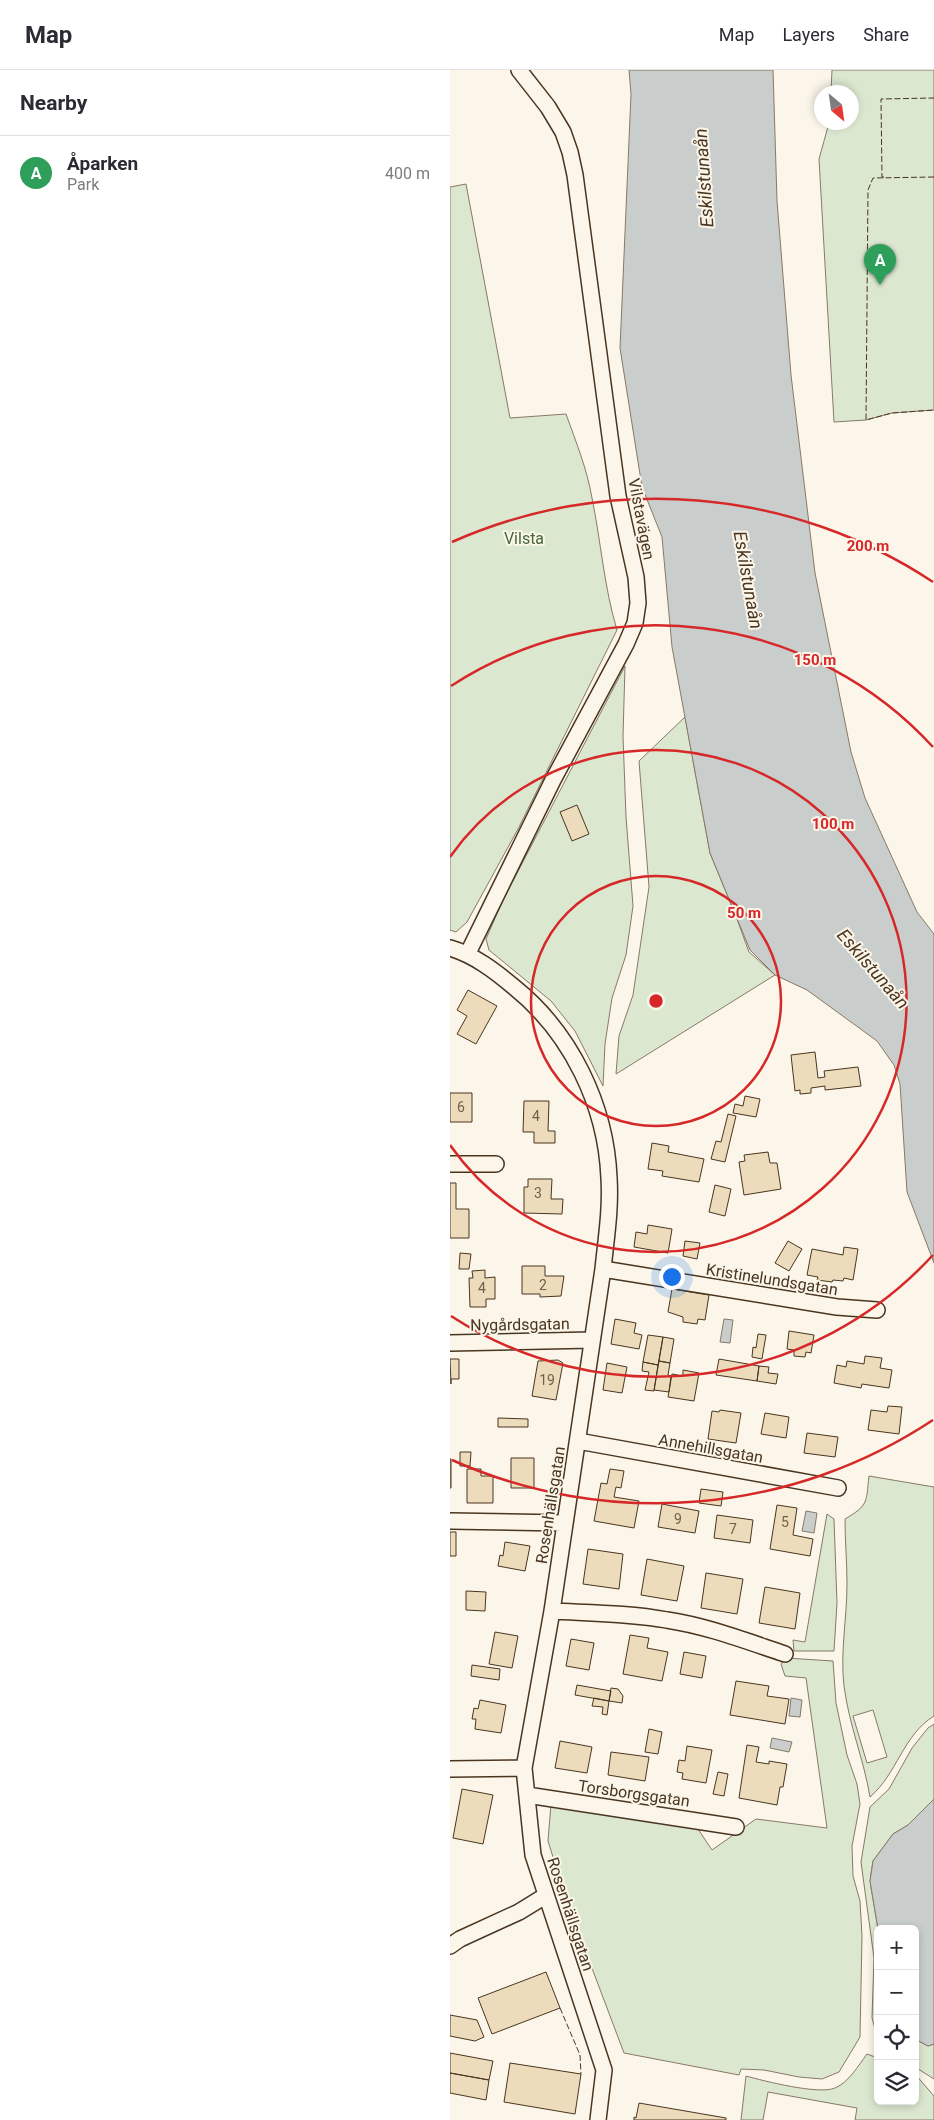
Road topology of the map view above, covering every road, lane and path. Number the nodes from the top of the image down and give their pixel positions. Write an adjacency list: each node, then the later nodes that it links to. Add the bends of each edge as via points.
1 (519, 70): 3 (street, Vilstavägen, via 548,107 570,152 618,496 636,577 638,603 635,623 626,644 552,780)
2 (450, 948): 3 (street, Rosenhällsgatan)
3 (468, 953): 6 (street, Rosenhällsgatan, via 543,1012 575,1057 588,1087 602,1124 609,1177)
4 (450, 1164): 5 (street)
5 (496, 1164)
6 (603, 1269): 7 (street, Kristinelundsgatan, via 837,1307); 8 (street, Rosenhällsgatan)
7 (876, 1310)
8 (592, 1340): 9 (street, Nygårdsgatan); 10 (street, Rosenhällsgatan)
9 (450, 1343)
10 (578, 1441): 11 (street, Annehillsgatan); 13 (street, Rosenhällsgatan)
11 (838, 1488)
12 (450, 1521): 13 (street)
13 (564, 1523): 14 (street, Rosenhällsgatan)
14 (552, 1611): 15 (street, via 667,1620); 16 (street, Rosenhällsgatan)
15 (785, 1654)
16 (524, 1768): 17 (street); 18 (street, Rosenhällsgatan)
17 (450, 1769)
18 (527, 1795): 19 (street, Torsborgsgatan); 20 (street, Rosenhällsgatan, via 533,1855)
19 (736, 1827)
20 (545, 1896): 21 (street, via 520,1912 460,1938); 22 (street, Rosenhällsgatan, via 604,2070)
21 (450, 1946)
22 (598, 2120)

